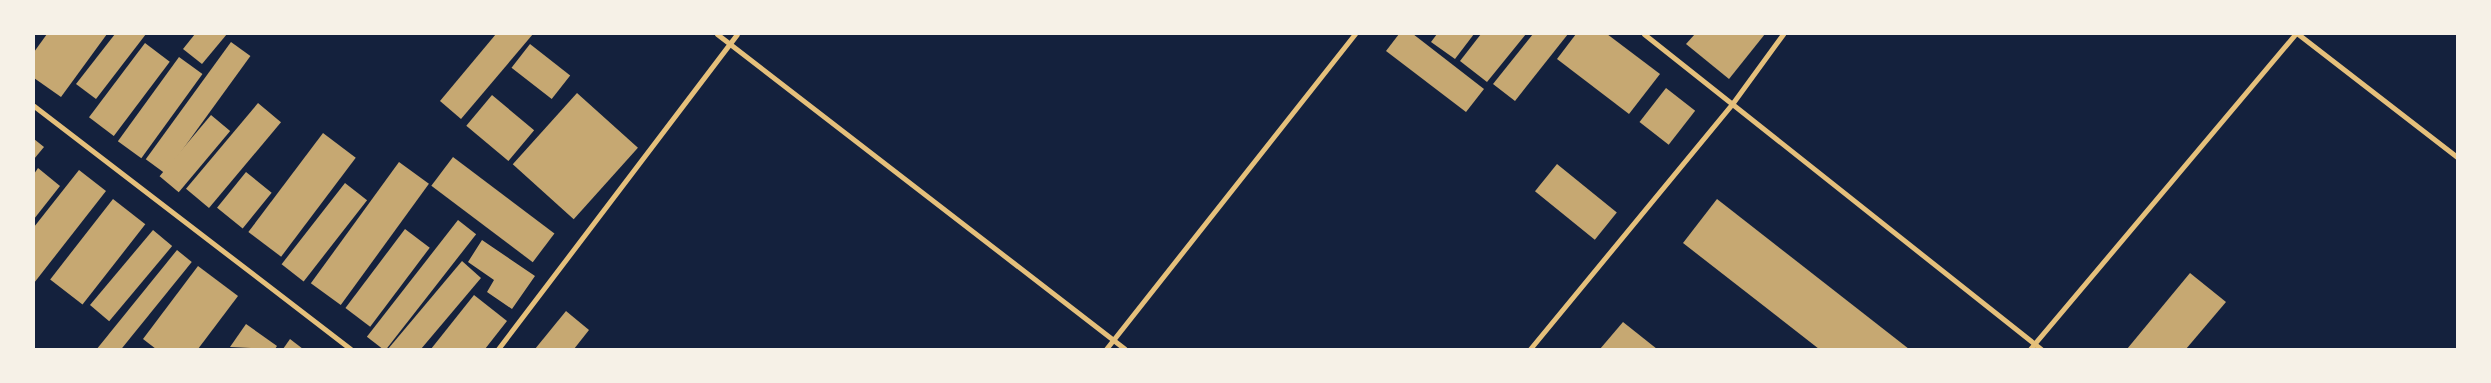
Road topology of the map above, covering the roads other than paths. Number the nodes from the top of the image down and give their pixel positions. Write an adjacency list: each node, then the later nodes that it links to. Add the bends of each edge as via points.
1 (717, 34): 7 (street)
2 (738, 34): 7 (street)
3 (1355, 34): 11 (street)
4 (1644, 34): 8 (street)
5 (1782, 34): 8 (street)
6 (2296, 34): 10 (street); 12 (street)
7 (730, 44): 11 (street); 14 (street)
8 (1732, 104): 12 (street); 17 (street)
9 (34, 106): 13 (street)
10 (2457, 157)
11 (1113, 340): 15 (street); 16 (street)
12 (2035, 344): 18 (street); 19 (street)
13 (351, 349)
14 (498, 349)
15 (1106, 349)
16 (1125, 349)
17 (1530, 349)
18 (2030, 349)
19 (2041, 349)

